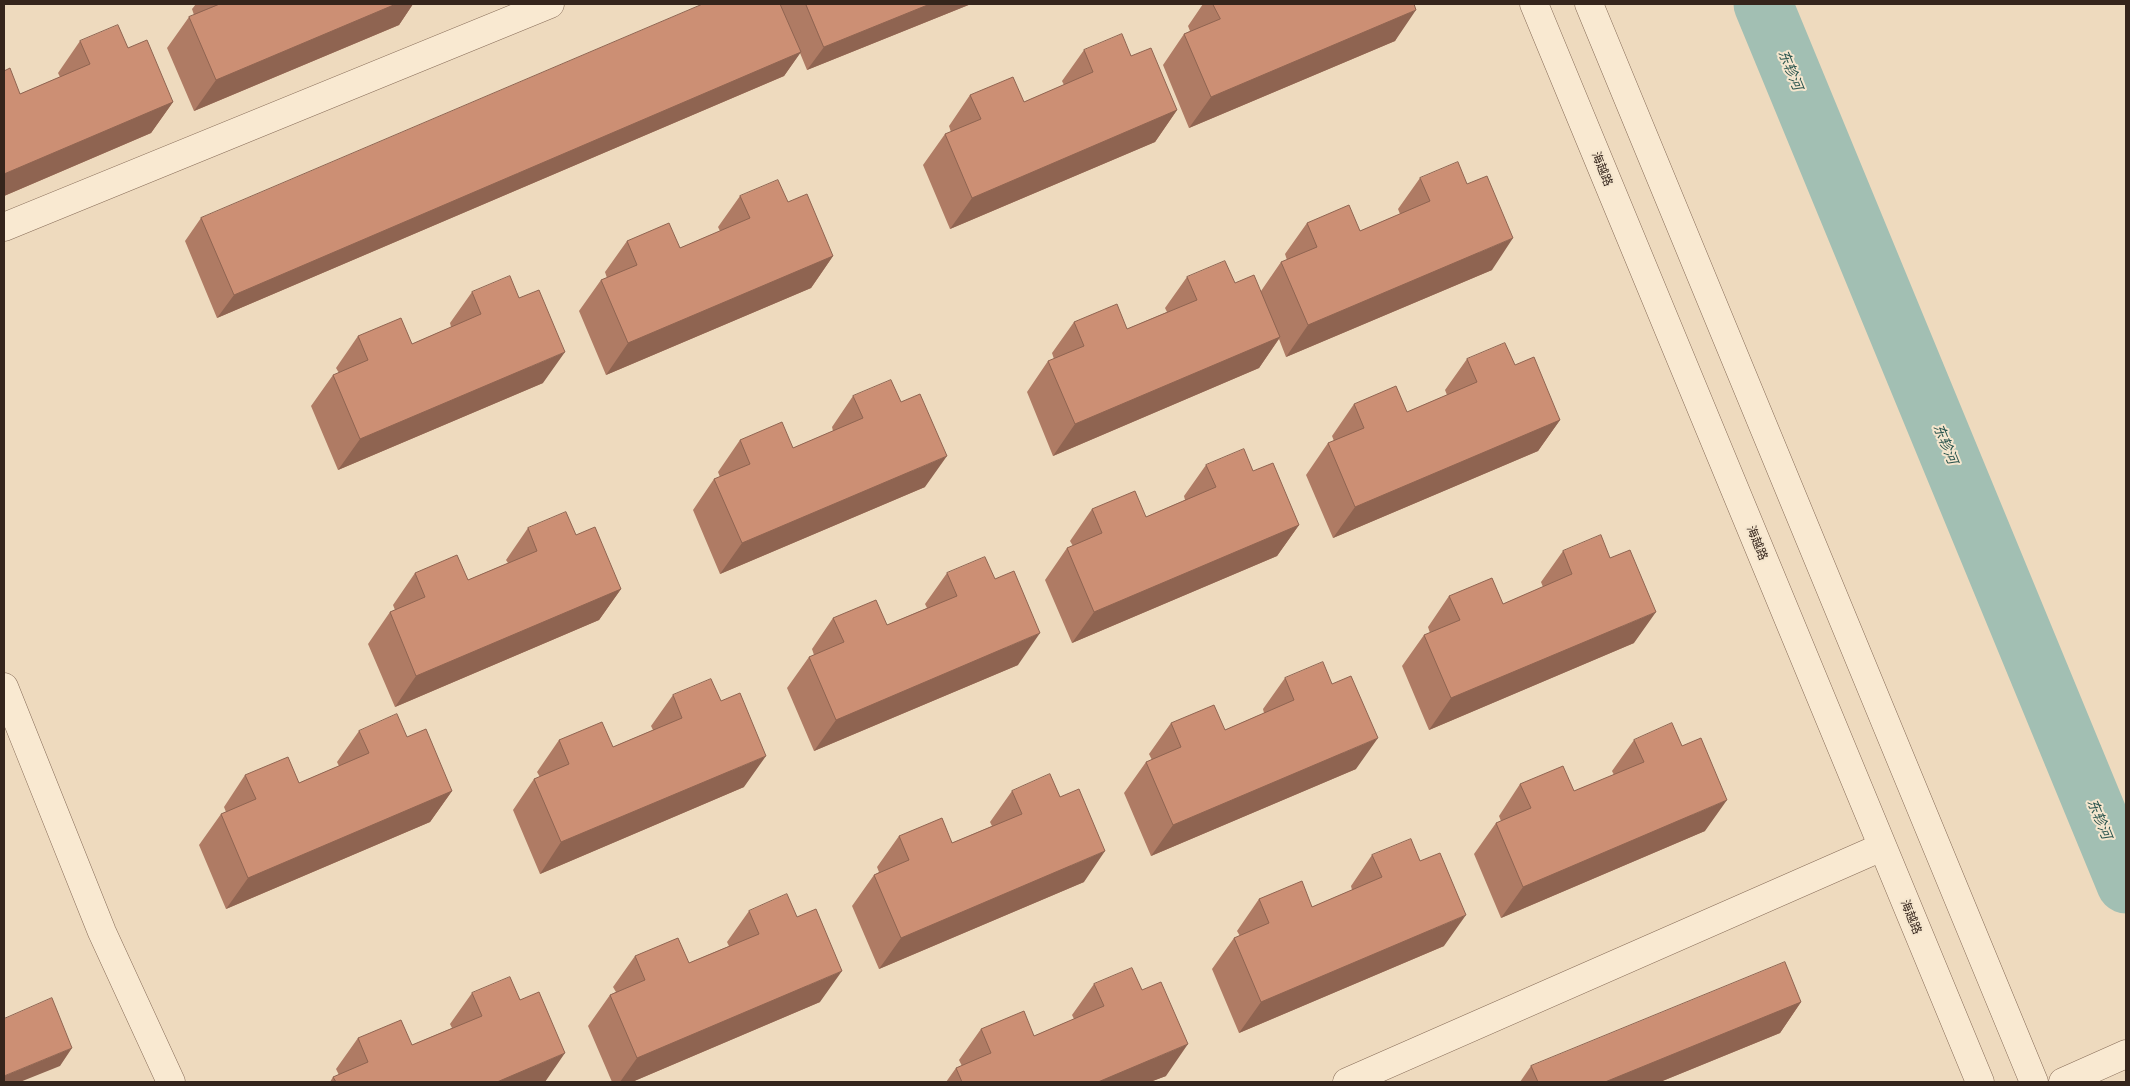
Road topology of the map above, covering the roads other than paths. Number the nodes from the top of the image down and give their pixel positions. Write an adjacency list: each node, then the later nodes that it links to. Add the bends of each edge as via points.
1 (550, 4): 4 (street)
2 (1534, 4): 6 (street, 海越路)
3 (1589, 4): 11 (street)
4 (4, 227)
5 (4, 687): 8 (street, via 102,932)
6 (1882, 847): 9 (street); 10 (street, 海越路)
7 (2126, 1054): 12 (street)
8 (171, 1082)
9 (1347, 1082)
10 (1980, 1082)
11 (2034, 1082)
12 (2063, 1082)

